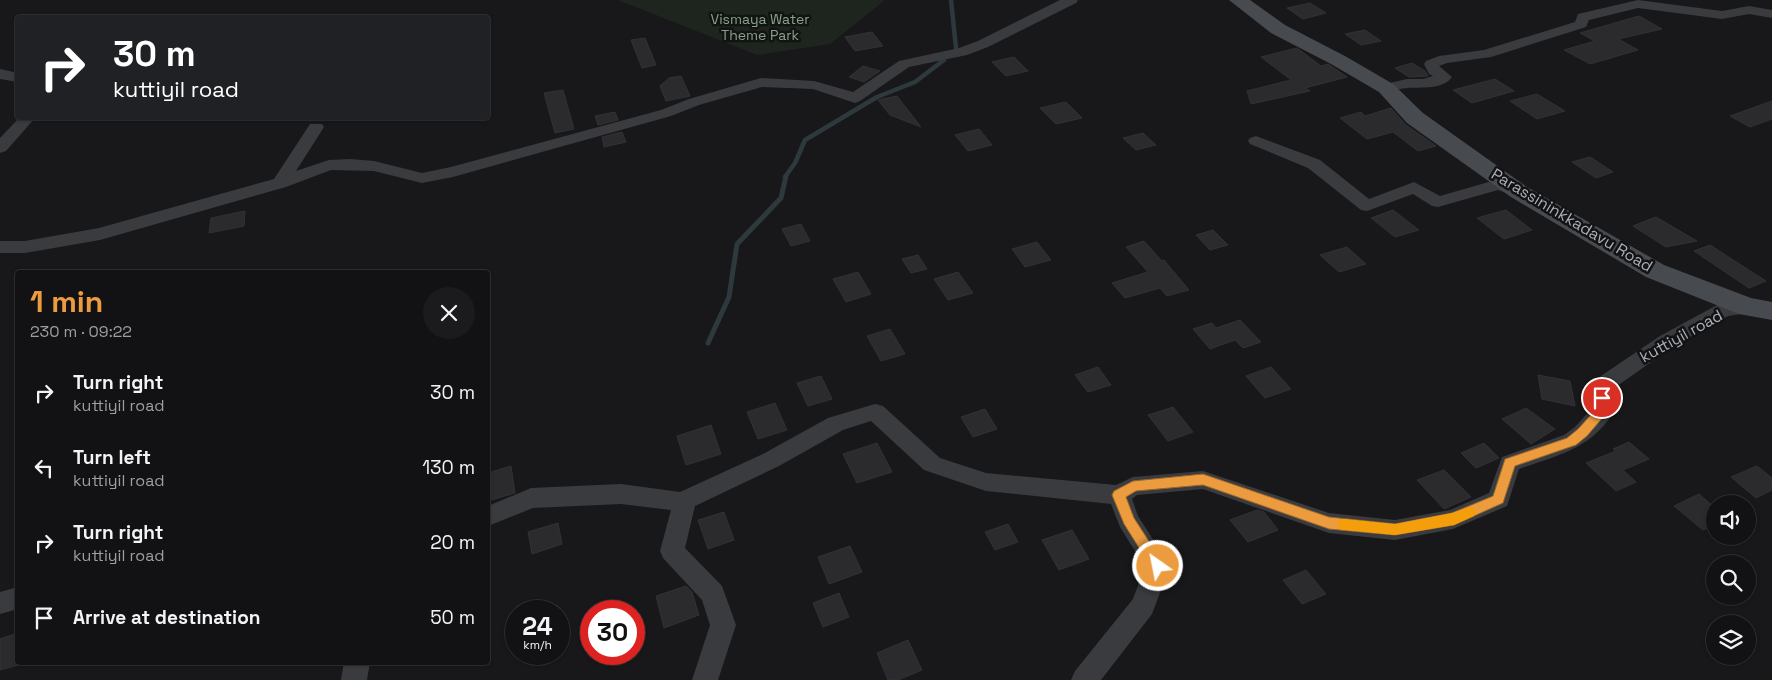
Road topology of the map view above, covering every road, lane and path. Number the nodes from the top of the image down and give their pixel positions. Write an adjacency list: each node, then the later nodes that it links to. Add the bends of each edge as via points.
1 (1071, 0): 11 (street, via 984,44 904,64 855,98 814,85 761,82 666,113 453,172 422,178 374,166 343,164 329,165)
2 (1238, 0): 6 (main road, Parassininkkadavu Road, via 1278,29)
3 (1772, 14): 6 (street, via 1749,10 1722,15 1698,14 1638,4 1583,16 1581,24 1570,29 1517,42 1486,54 1444,59 1431,64 1434,71 1445,77 1424,84 1407,83)
4 (0, 73): 5 (street)
5 (15, 77)
6 (1386, 88): 12 (main road, Parassininkkadavu Road, via 1415,118)
7 (25, 120): 10 (street)
8 (316, 127): 11 (street)
9 (1256, 142): 12 (street, via 1314,164 1367,206 1414,187 1438,202 1499,184)
10 (0, 148)
11 (280, 183): 13 (street, via 100,234 25,247)
12 (1519, 192): 14 (main road, Parassininkkadavu Road, via 1655,271)
13 (0, 247)
14 (1748, 307): 15 (main road, Parassininkkadavu Road); 16 (street, kuttiyil road, via 1724,310 1667,341 1606,382 1599,388 1605,408 1583,433 1572,441 1510,463 1499,499 1454,519 1395,530 1329,523 1203,480 1133,486)
15 (1772, 311)
16 (1118, 495): 17 (street, via 986,482 932,464 875,412 836,424 771,460); 24 (street, via 1128,520 1158,566 1143,606)
17 (685, 501): 18 (street, via 622,494 531,498); 23 (street, via 672,551 713,594 723,625)
18 (490, 515)
19 (15, 599): 20 (street)
20 (0, 603)
21 (356, 665): 22 (street)
22 (354, 680)
23 (705, 680)
24 (1084, 680)

